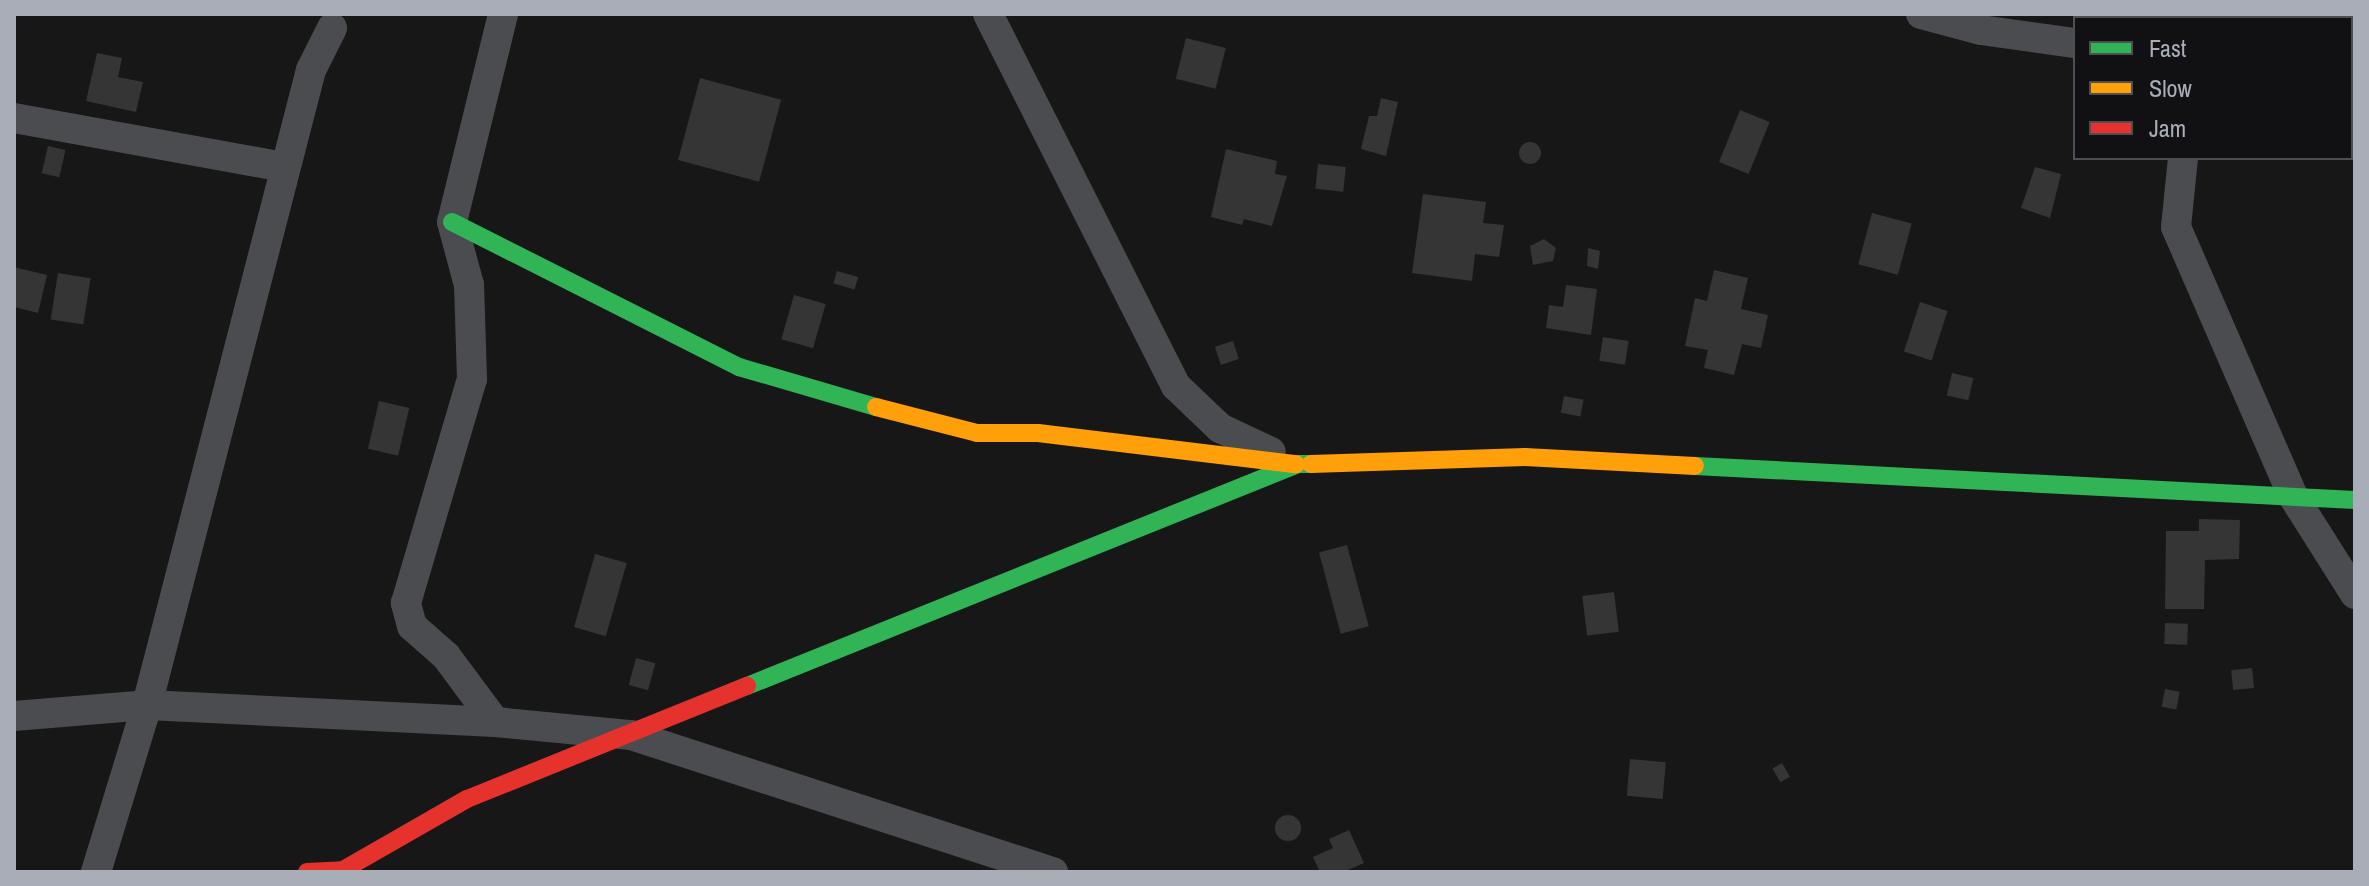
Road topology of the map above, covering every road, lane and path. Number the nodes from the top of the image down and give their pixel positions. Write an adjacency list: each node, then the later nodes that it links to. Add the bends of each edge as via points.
1 (503, 14): 9 (street)
2 (988, 14): 10 (street, via 1176,386 1220,428)
3 (1921, 14): 5 (street, via 1981,30)
4 (332, 28): 8 (street, via 311,70)
5 (2073, 43)
6 (14, 118): 8 (street)
7 (2183, 160): 11 (street, via 2176,227)
8 (284, 167): 14 (street)
9 (452, 222): 10 (street, via 739,367 904,415 977,433 1038,433); 16 (street, via 469,285 472,379 406,603 412,626 446,656)
10 (1298, 464): 11 (street, via 1525,457); 17 (street)
11 (2293, 496): 12 (street); 13 (street)
12 (2355, 500)
13 (2355, 594)
14 (147, 705): 15 (street); 16 (street); 18 (street)
15 (14, 716)
16 (495, 722): 17 (street)
17 (631, 735): 19 (street, via 467,799 343,870); 20 (street)
18 (96, 872)
19 (307, 872)
20 (1053, 872)

